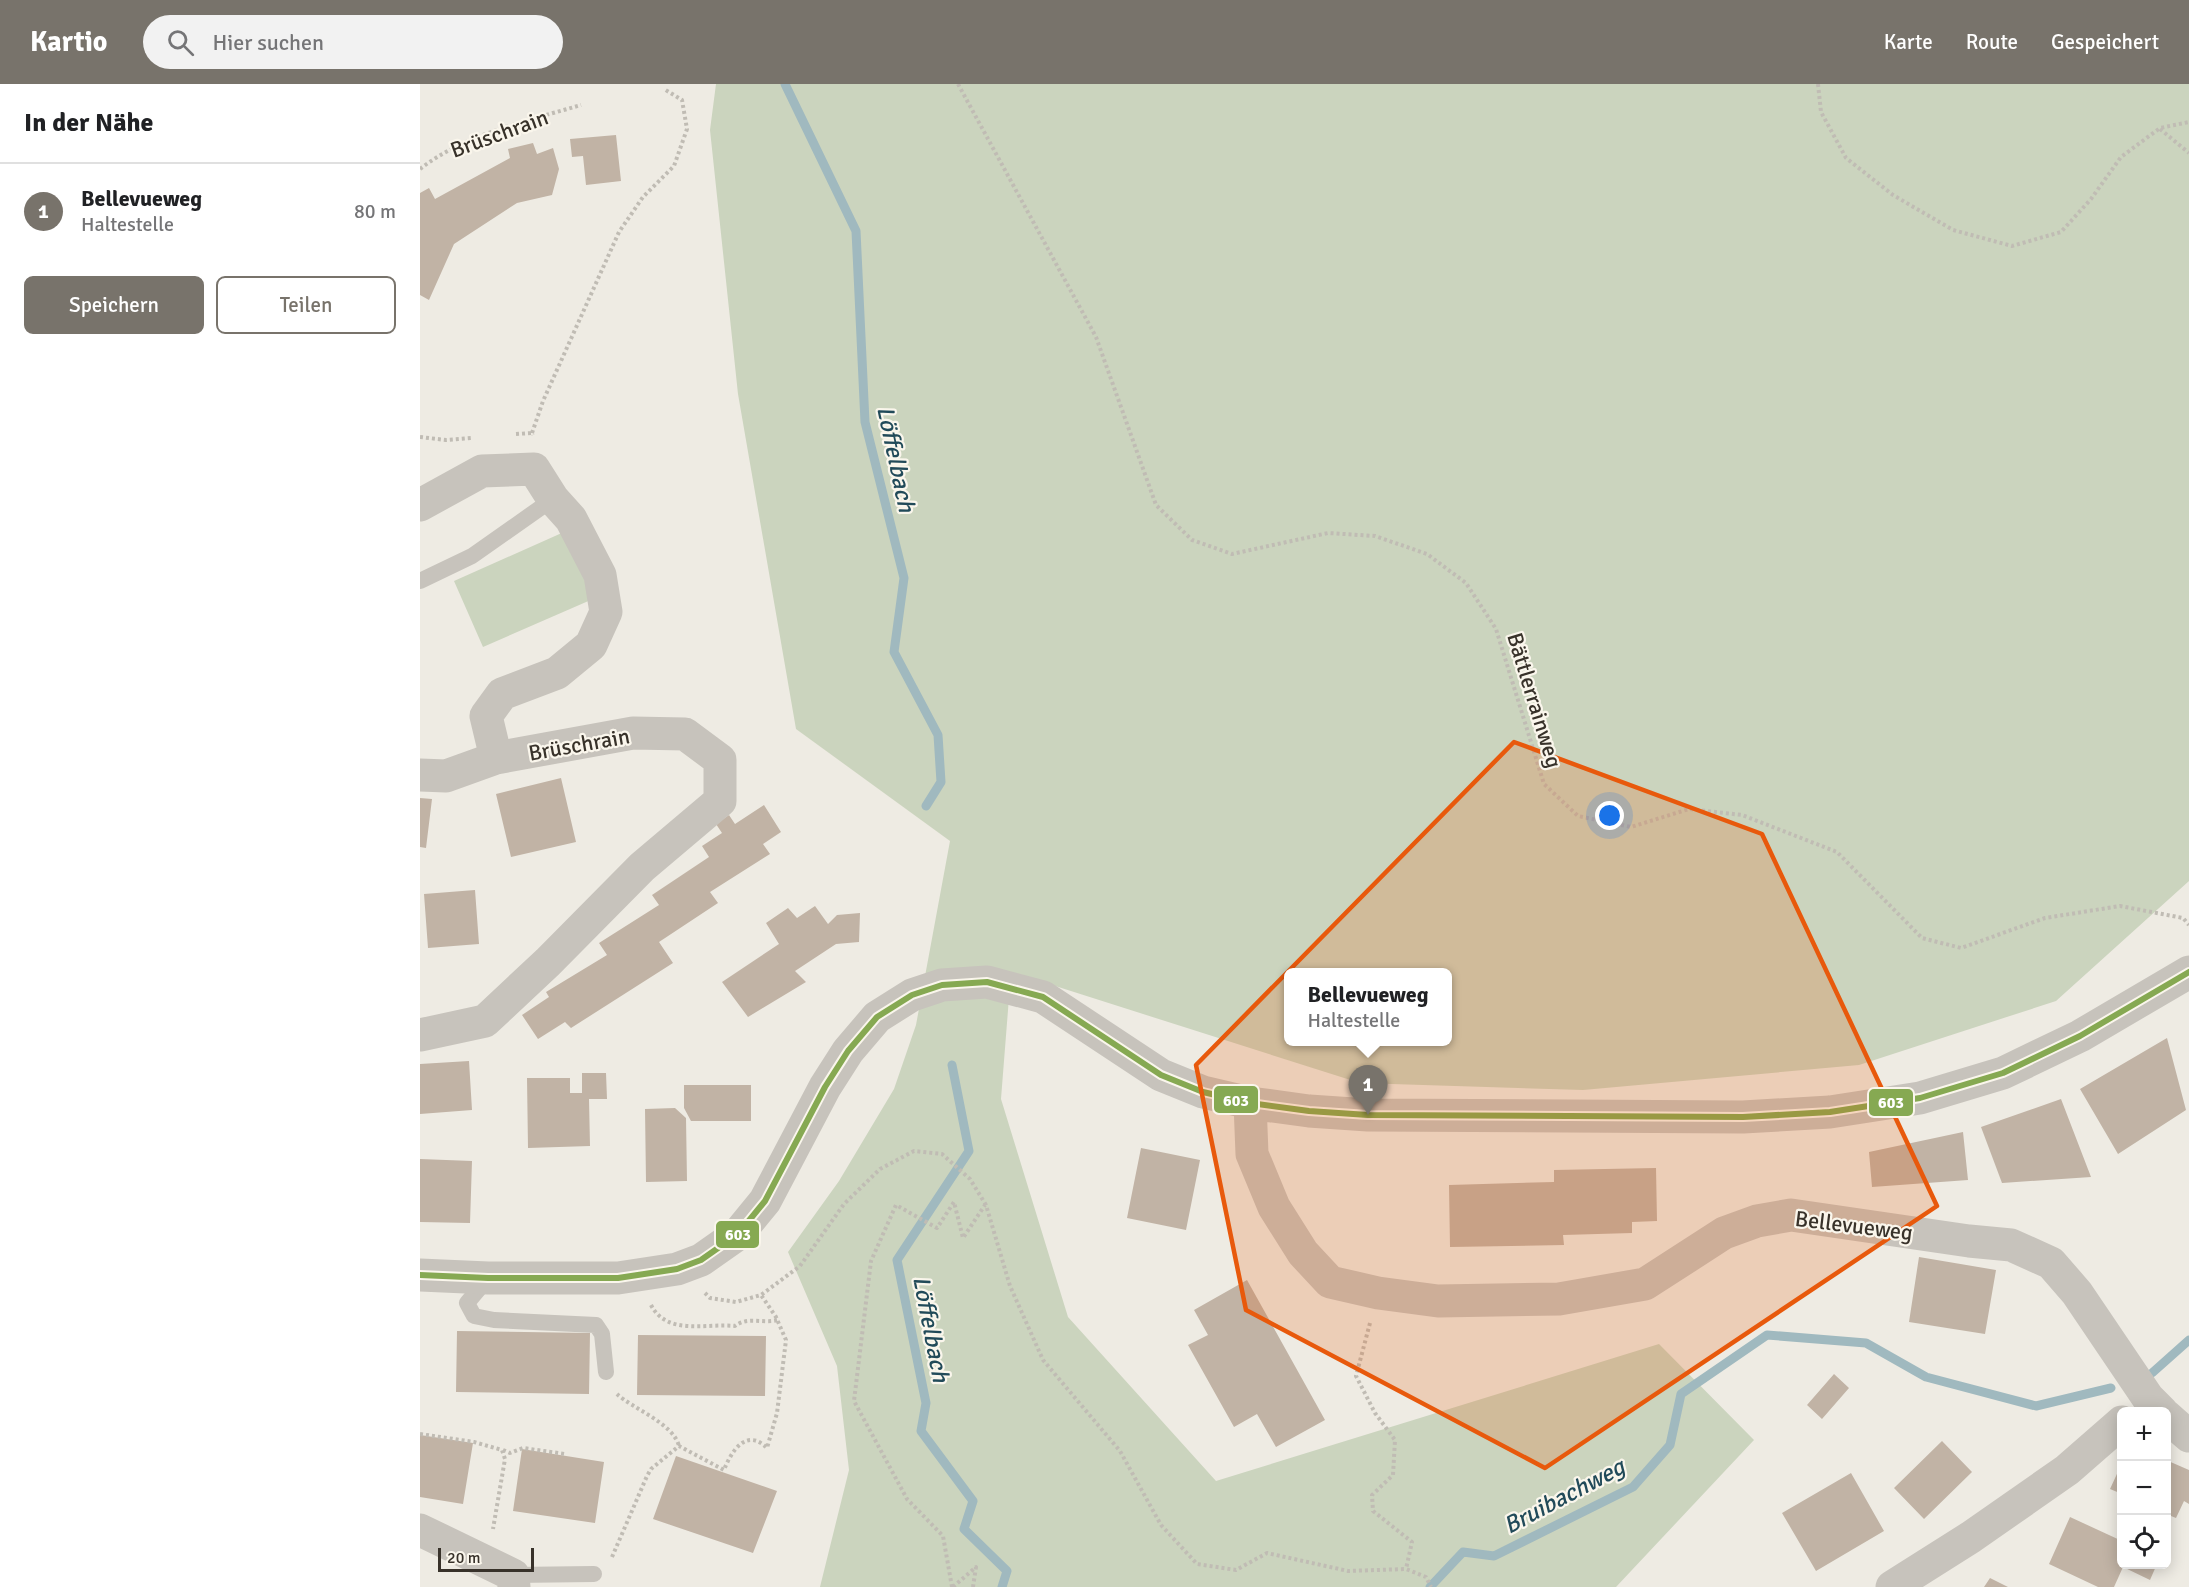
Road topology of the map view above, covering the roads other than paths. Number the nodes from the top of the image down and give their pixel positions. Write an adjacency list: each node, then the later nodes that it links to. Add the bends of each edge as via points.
1 (553, 499): 2 (street, Brüschrain, via 534,469 482,471); 3 (lane, via 472,556); 4 (street, Brüschrain, via 571,519 600,575 606,612 591,645 557,673 502,694 486,716)
2 (420, 505)
3 (420, 581)
4 (496, 758): 5 (street, via 446,776); 7 (street, Brüschrain, via 633,733 685,735 720,760 720,801 642,867 485,1020)
5 (420, 775)
6 (2189, 972): 8 (street, via 2080,1036 2003,1073 1920,1098 1830,1112 1743,1118 1368,1115)
7 (420, 1035)
8 (1250, 1103): 10 (street, via 1203,1092 1161,1075 1043,997 987,982 942,986 912,995 877,1017 848,1051 825,1087 765,1201 738,1234 701,1260 677,1269 618,1278); 12 (street, Bellevueweg, via 1252,1154 1274,1207 1304,1253 1330,1282 1438,1301 1559,1299 1645,1284 1724,1233 1757,1221 1791,1215 2011,1245 2051,1263 2077,1293)
9 (420, 1275): 10 (street)
10 (488, 1278): 11 (lane, via 467,1303 474,1316 596,1325 602,1334)
11 (606, 1372)
12 (2152, 1407)
13 (2171, 1422): 15 (street, Bellevueweg)
14 (2117, 1426): 19 (street, via 2067,1470)
15 (2189, 1436)
16 (420, 1530): 18 (street)
17 (594, 1574): 18 (lane)
18 (505, 1575)
19 (1892, 1587)

